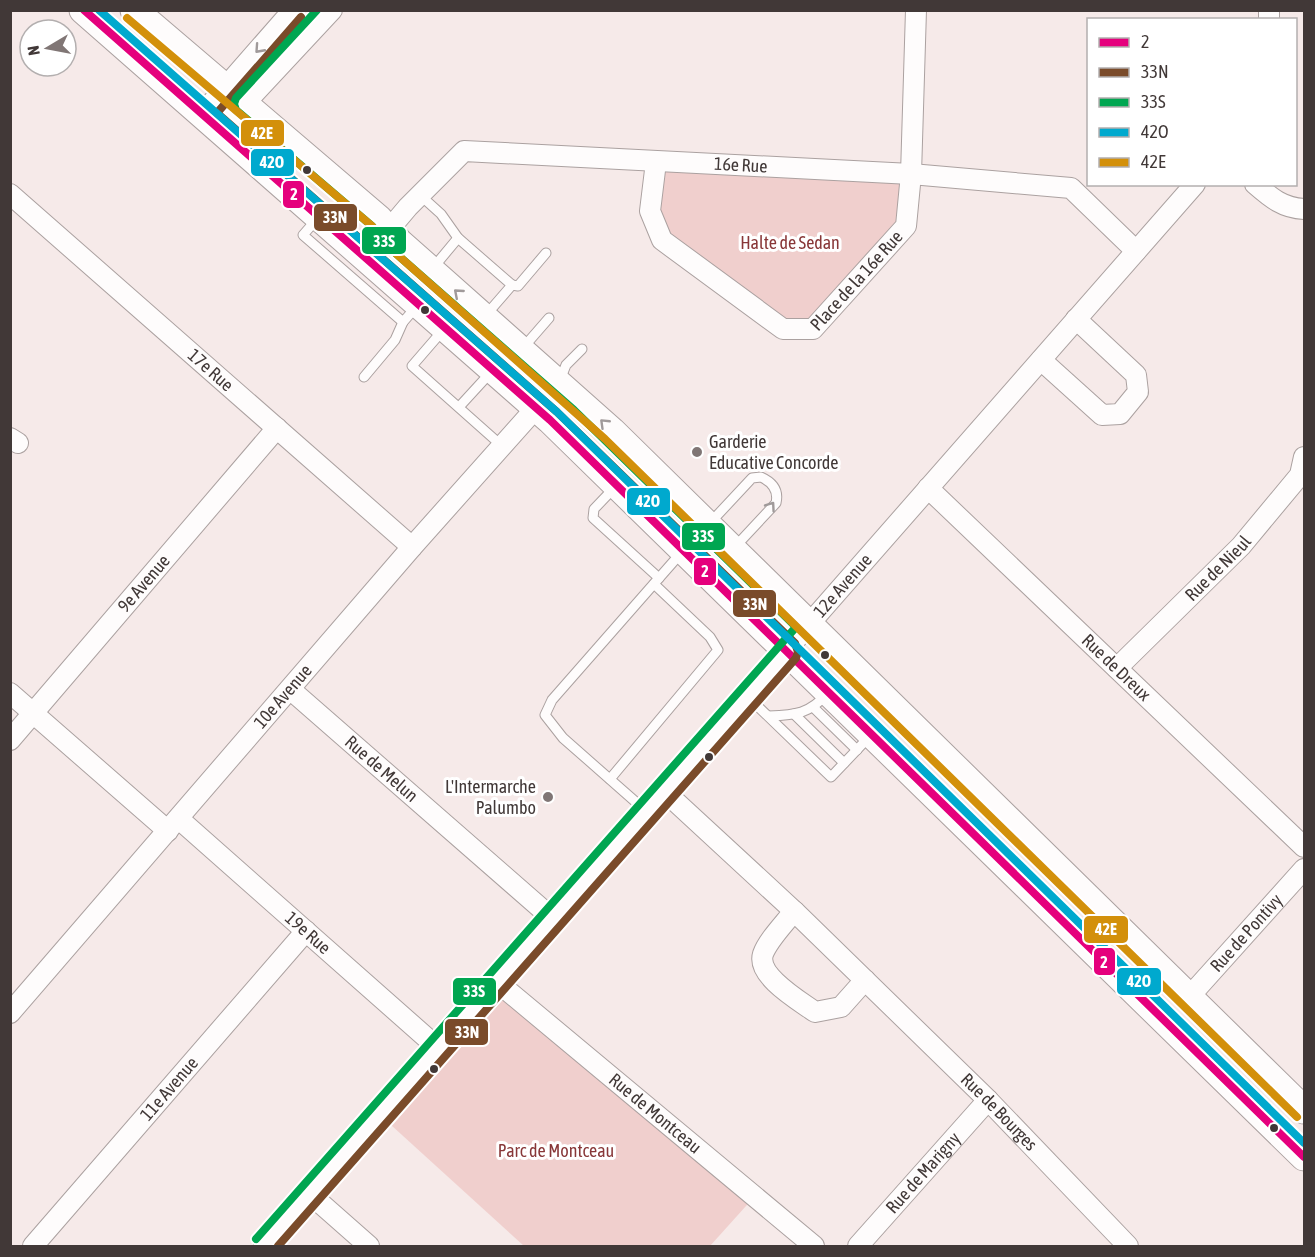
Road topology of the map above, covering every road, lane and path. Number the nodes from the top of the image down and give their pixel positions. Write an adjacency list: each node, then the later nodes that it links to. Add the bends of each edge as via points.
1 (83, 10): 7 (street)
2 (134, 10): 6 (street)
3 (293, 10): 6 (street, one-way to 6)
4 (332, 10): 6 (street)
5 (916, 10): 9 (street, Place de la 16e Rue)
6 (234, 96): 7 (street); 16 (street)
7 (211, 122): 15 (street)
8 (656, 162): 9 (street, 16e Rue); 9 (street, Place de la 16e Rue, via 650,212 662,240 783,329 813,329 906,226); 13 (street, 16e Rue, via 464,151)
9 (911, 174): 18 (street, 16e Rue, via 1071,189)
10 (1193, 186): 18 (street, 12e Avenue)
11 (1257, 186): 14 (street, via 1274,201)
12 (10, 194): 36 (street, 17e Rue)
13 (420, 195): 16 (street, 16e Rue); 17 (lane, via 441,214)
14 (1305, 209)
15 (319, 217): 20 (street); 23 (lane, via 303,235)
16 (389, 230): 20 (street, 16e Rue); 21 (street)
17 (458, 238): 21 (lane); 22 (lane)
18 (1136, 251): 26 (street, 12e Avenue)
19 (546, 253): 22 (lane, via 518,286)
20 (365, 258): 23 (street)
21 (432, 270): 24 (street, one-way to 21)
22 (512, 285): 24 (lane)
23 (411, 313): 27 (street); 32 (lane, via 395,340)
24 (485, 316): 28 (street)
25 (549, 318): 28 (lane)
26 (1076, 319): 30 (street, 12e Avenue); 30 (street, via 1136,375 1138,392 1120,414 1102,415)
27 (446, 327): 31 (street); 34 (lane, via 412,366)
28 (522, 349): 33 (street)
29 (582, 349): 33 (lane, via 566,365)
30 (1041, 360): 40 (street, 12e Avenue)
31 (494, 369): 34 (lane); 35 (street)
32 (364, 377)
33 (559, 382): 35 (street, 10e Avenue); 41 (street, one-way to 33)
34 (459, 407): 37 (lane)
35 (537, 408): 37 (street, 10e Avenue); 39 (street)
36 (277, 428): 42 (street, 17e Rue); 53 (street, 9e Avenue)
37 (503, 447): 42 (street, 10e Avenue)
38 (1303, 469): 48 (street, Rue de Nieul, via 1241,546)
39 (618, 485): 43 (street); 45 (lane, via 593,511 593,518)
40 (928, 488): 46 (street, 12e Avenue); 48 (street, Rue de Dreux)
41 (708, 525): 44 (street); 44 (lane, one-way to 41, via 776,503 778,495 772,484 764,478 752,478)
42 (412, 547): 49 (street, 10e Avenue)
43 (685, 549): 45 (lane); 47 (street)
44 (732, 549): 46 (street)
45 (656, 581): 59 (lane, via 718,650); 59 (lane, via 552,699 545,712 556,731)
46 (810, 626): 47 (street, 12e Avenue); 70 (street)
47 (788, 651): 51 (street, 12e Avenue); 52 (street)
48 (1117, 668): 63 (street, Rue de Dreux)
49 (291, 690): 62 (street, 10e Avenue); 66 (street, Rue de Melun)
50 (10, 693): 53 (street, 19e Rue)
51 (747, 696): 55 (lane); 60 (street, 12e Avenue)
52 (822, 700): 54 (lane); 57 (street)
53 (34, 713): 56 (street, 9e Avenue); 62 (street, 19e Rue)
54 (794, 714): 55 (lane); 58 (lane)
55 (769, 716): 58 (lane, via 831,777)
56 (10, 740)
57 (865, 742): 58 (lane); 75 (street)
58 (844, 764)
59 (610, 779): 61 (lane)
60 (664, 791): 61 (street, 12e Avenue); 65 (street, Rue de Bourges)
61 (646, 811): 66 (street, 12e Avenue)
62 (173, 825): 67 (street, 19e Rue); 71 (street, 10e Avenue)
63 (1305, 847)
64 (1305, 869): 70 (street, Rue de Pontivy)
65 (794, 911): 68 (street, Rue de Bourges); 68 (street, via 763,953 762,963 773,981 815,1011 841,1007)
66 (552, 918): 69 (street, 12e Avenue)
67 (306, 931): 72 (street, 19e Rue); 78 (street, 11e Avenue)
68 (864, 980): 73 (street, Rue de Bourges)
69 (496, 981): 72 (street, 12e Avenue); 81 (street, Rue de Montceau)
70 (1189, 997): 74 (street)
71 (10, 1013)
72 (438, 1048): 76 (street, 12e Avenue)
73 (988, 1100): 77 (street, Rue de Bourges); 82 (street, Rue de Marigny)
74 (1305, 1110)
75 (1305, 1157)
76 (310, 1194): 79 (street, 12e Avenue); 80 (street)
77 (1108, 1240): 83 (street, Rue de Bourges)
78 (33, 1246)
79 (264, 1246)
80 (369, 1246)
81 (814, 1246)
82 (858, 1246)
83 (1128, 1246)

